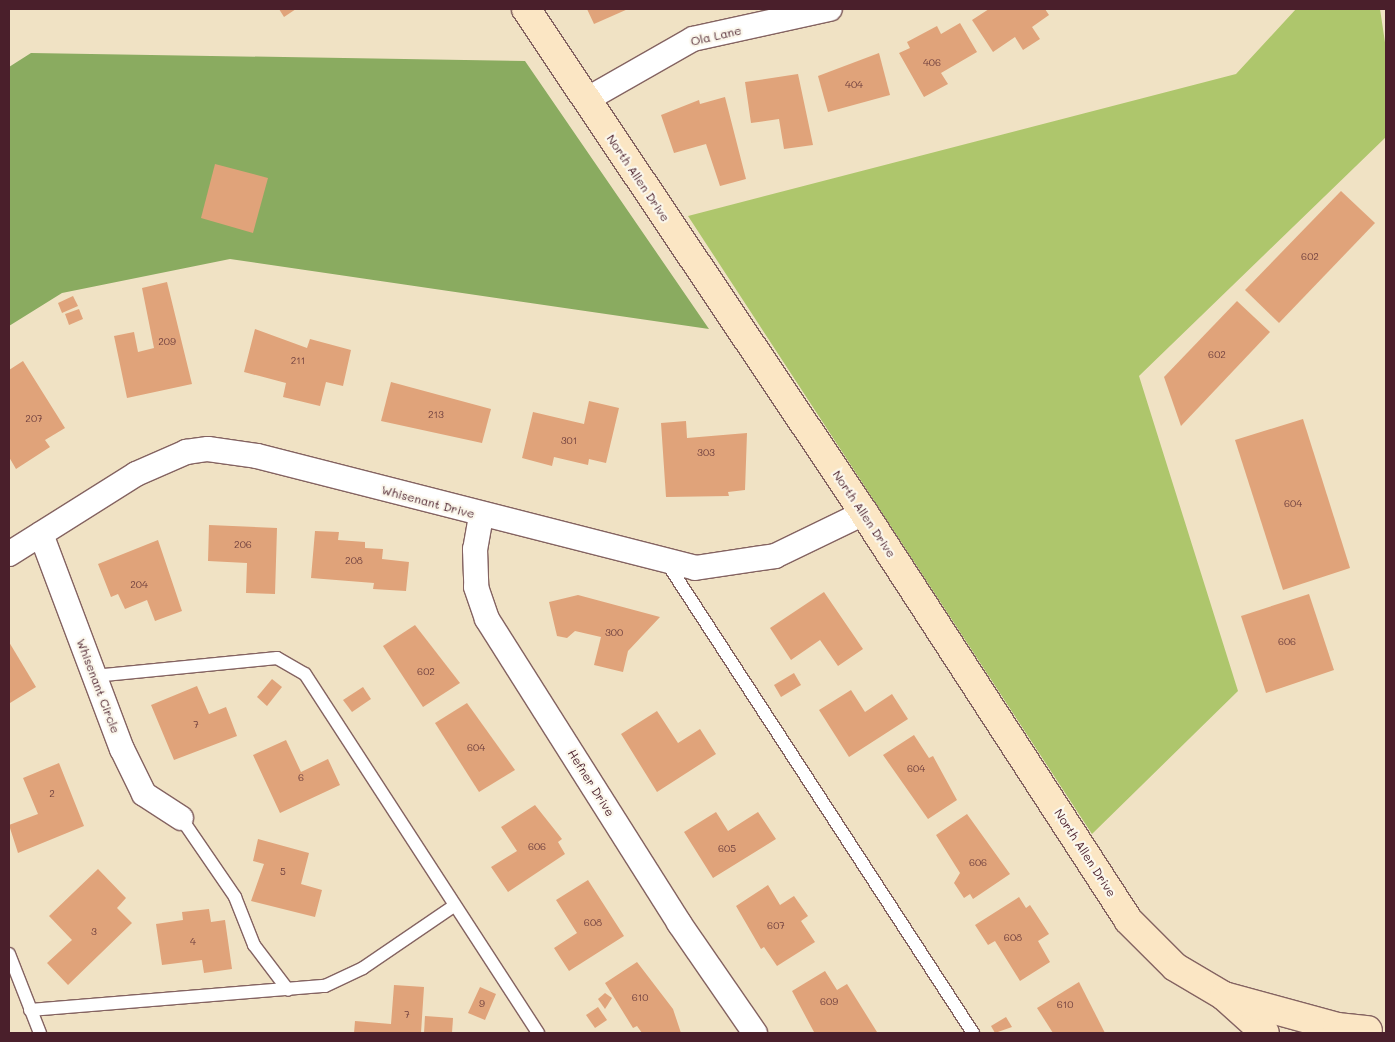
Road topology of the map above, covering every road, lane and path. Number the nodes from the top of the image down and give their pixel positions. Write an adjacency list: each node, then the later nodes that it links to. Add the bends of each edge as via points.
1 (526, 9): 3 (street, North Allen Drive)
2 (830, 9): 3 (street, Ola Lane, via 693,39)
3 (586, 100): 4 (street, North Allen Drive)
4 (864, 513): 8 (street, Whisenant Drive, via 775,556 695,568); 14 (street, North Allen Drive, via 1128,920 1175,967)
5 (480, 516): 6 (street, Whisenant Drive, via 257,456 208,449 186,452 136,474); 8 (street, Whisenant Drive); 19 (street, Hefner Drive, via 475,549 476,587 487,619 680,923)
6 (41, 534): 7 (street, Whisenant Drive); 9 (street, Whisenant Circle)
7 (9, 554)
8 (667, 563): 20 (lane)
9 (94, 676): 10 (street, Whisenant Circle, via 144,794); 11 (lane, via 277,658 305,674)
10 (181, 818): 13 (lane, via 235,897 254,945)
11 (454, 906): 13 (lane, via 340,982); 18 (lane)
12 (9, 954): 15 (lane)
13 (288, 990): 15 (lane)
14 (1224, 996): 16 (street, North Allen Drive, via 1337,1027); 21 (street, North Allen Drive)
15 (30, 1010): 17 (lane)
16 (1372, 1028)
17 (40, 1033)
18 (538, 1033)
19 (755, 1033)
20 (973, 1033)
21 (1266, 1033)

